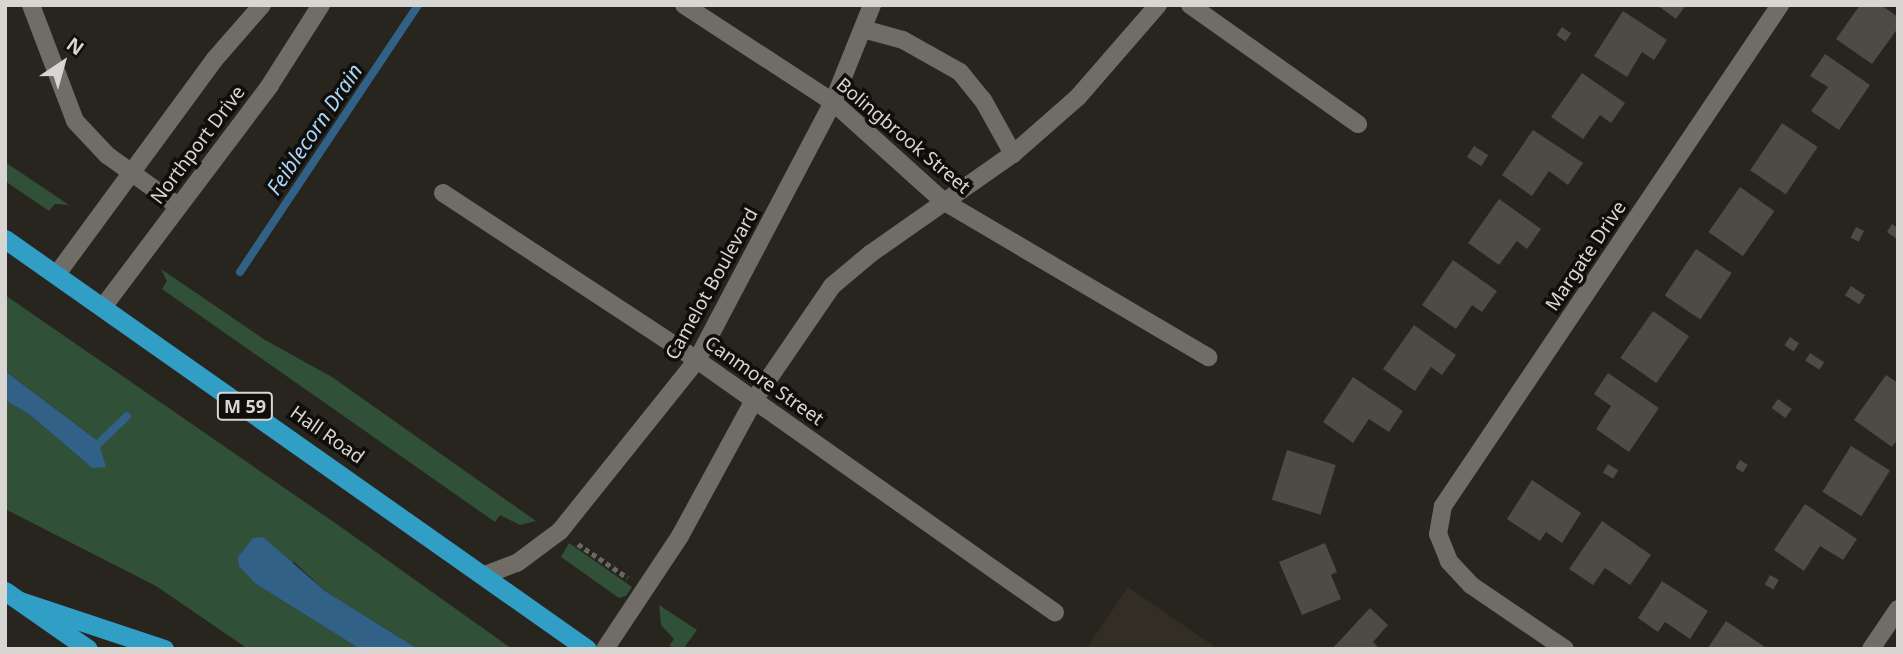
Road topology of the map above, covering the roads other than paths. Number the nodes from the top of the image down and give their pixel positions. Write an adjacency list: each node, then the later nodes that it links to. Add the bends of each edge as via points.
1 (31, 5): 13 (street, via 75,121)
2 (262, 5): 13 (street, Northport Drive)
3 (321, 5): 16 (street, Northport Drive, via 270,85)
4 (684, 5): 10 (street, Bolingbrook Street)
5 (872, 5): 9 (street, Camelot Boulevard)
6 (1158, 5): 12 (street, via 1079,97)
7 (1190, 5): 11 (street)
8 (1780, 5): 31 (street, Margate Drive, via 1443,506 1438,534 1448,561 1471,585)
9 (863, 29): 10 (street, Camelot Boulevard); 12 (street, via 904,40 960,72 983,100)
10 (833, 102): 15 (street, Bolingbrook Street); 21 (street, Camelot Boulevard)
11 (1358, 124)
12 (1013, 153): 15 (street)
13 (129, 172): 16 (street); 18 (street, Northport Drive)
14 (443, 193): 21 (street, Canmore Street)
15 (943, 201): 20 (street, Bolingbrook Street); 22 (street, via 832,286)
16 (178, 206): 19 (street, Northport Drive)
17 (5, 239): 18 (highway, Hall Road / M 59)
18 (57, 274): 19 (highway, Hall Road / M 59)
19 (103, 307): 23 (highway, Hall Road / M 59)
20 (1208, 358)
21 (697, 360): 22 (street, Canmore Street); 23 (street, Camelot Boulevard, via 560,531 517,563)
22 (754, 400): 26 (street, Canmore Street); 30 (street, via 680,536)
23 (485, 575): 29 (highway, Hall Road / M 59)
24 (12, 596): 27 (highway); 28 (highway)
25 (1898, 609): 32 (street)
26 (1055, 613)
27 (88, 649)
28 (164, 649)
29 (587, 649)
30 (605, 649)
31 (1565, 649)
32 (1871, 649)

